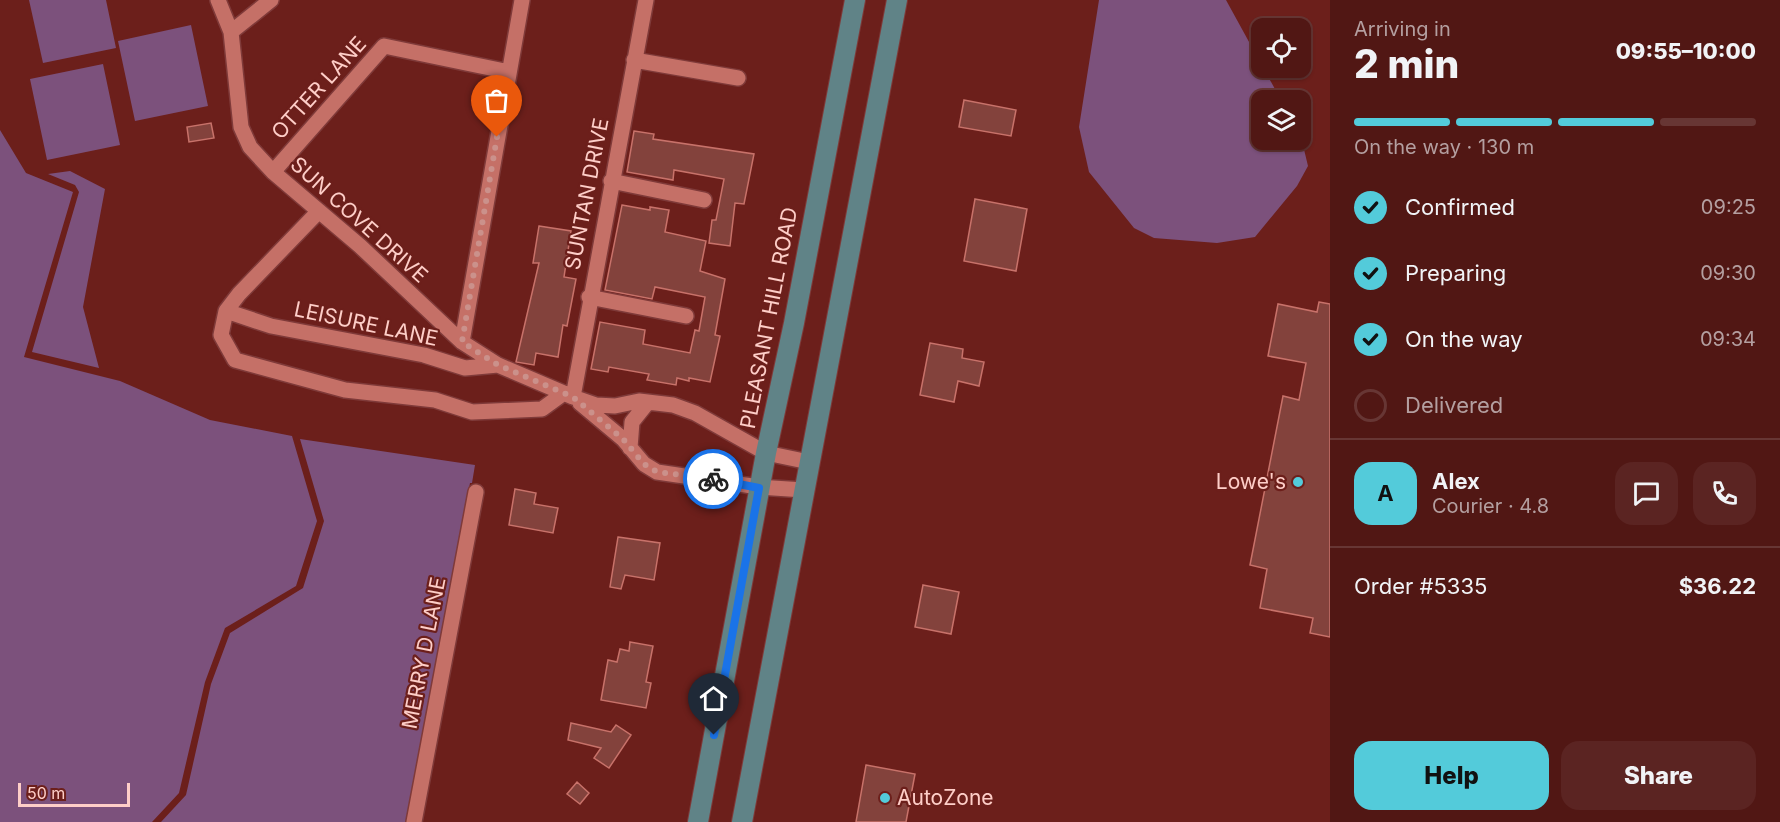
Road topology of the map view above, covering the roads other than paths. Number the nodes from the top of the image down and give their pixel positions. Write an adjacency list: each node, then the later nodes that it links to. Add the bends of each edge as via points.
1 (218, 0): 7 (street, SUN COVE DRIVE)
2 (271, 0): 7 (street)
3 (521, 0): 9 (street)
4 (646, 0): 8 (street, SUNTAN DRIVE)
5 (855, 0): 23 (main road, PLEASANT HILL ROAD, via 794,323)
6 (897, 0): 24 (main road)
7 (231, 32): 11 (street, SUN COVE DRIVE, via 241,127 250,147)
8 (634, 60): 10 (street); 12 (street, SUNTAN DRIVE)
9 (509, 72): 11 (street, OTTER LANE, via 384,46); 18 (street)
10 (738, 78)
11 (273, 172): 14 (street, SUN COVE DRIVE)
12 (611, 181): 13 (street); 15 (street, SUNTAN DRIVE)
13 (704, 200)
14 (319, 211): 16 (street); 18 (street, SUN COVE DRIVE)
15 (589, 297): 17 (street); 20 (street, SUNTAN DRIVE)
16 (226, 311): 19 (street, LEISURE LANE, via 272,326 424,355 465,368); 20 (street, via 221,335 235,360 345,390 435,400 472,412 542,409)
17 (686, 316)
18 (462, 342): 19 (street, SUN COVE DRIVE)
19 (498, 365): 20 (street, SUN COVE DRIVE)
20 (569, 395): 21 (street, SUN COVE DRIVE, via 596,405); 22 (street, SUN COVE DRIVE)
21 (648, 402): 22 (street, via 632,423); 23 (street, SUN COVE DRIVE, via 695,413)
22 (630, 448): 25 (street, SUN COVE DRIVE, via 657,472)
23 (765, 453): 24 (street, SUN COVE DRIVE); 25 (main road, PLEASANT HILL ROAD)
24 (809, 462): 26 (main road)
25 (759, 488): 26 (street, SUN COVE DRIVE); 29 (main road, PLEASANT HILL ROAD)
26 (804, 490): 30 (main road)
27 (476, 492): 28 (street, MERRY D LANE)
28 (414, 822)
29 (698, 822)
30 (742, 822)

